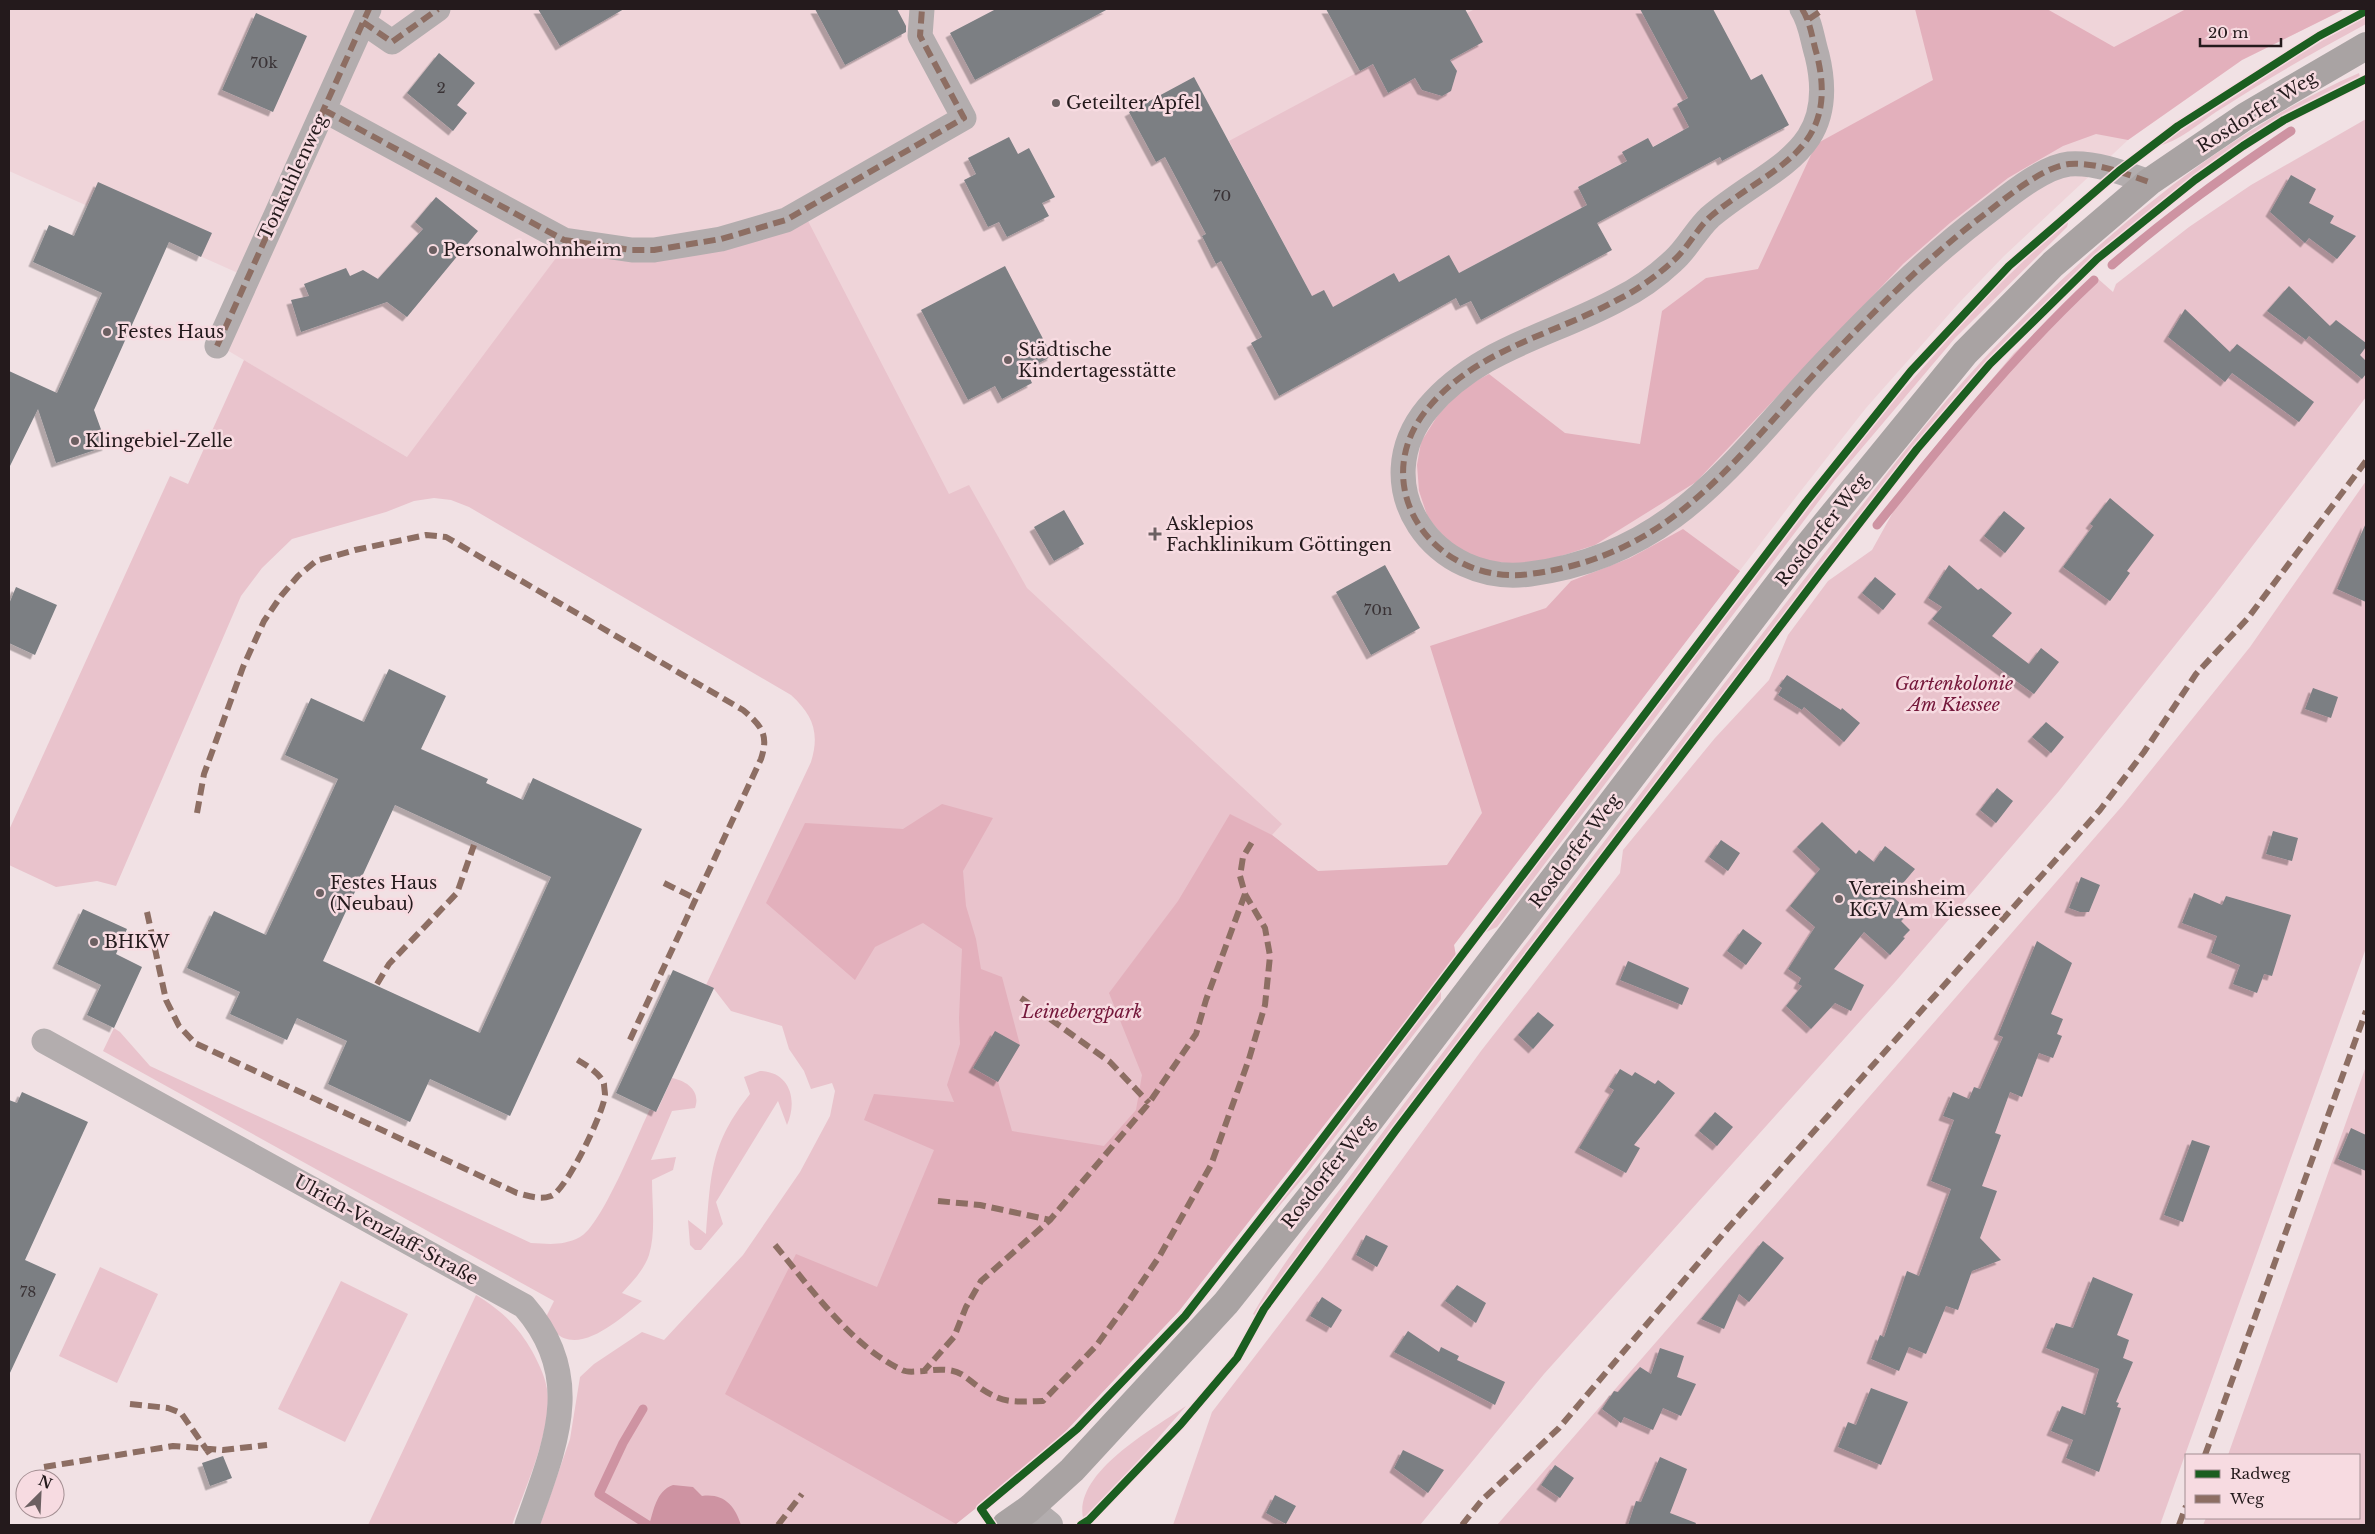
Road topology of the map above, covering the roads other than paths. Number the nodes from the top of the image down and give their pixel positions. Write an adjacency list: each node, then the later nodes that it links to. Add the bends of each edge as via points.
1 (438, 9): 4 (street, via 392,42)
2 (922, 9): 6 (street, via 920,36 964,118 786,220 721,239 654,250 564,240)
3 (1812, 12): 7 (street, via 1822,77 1822,107 1809,140 1780,169 1708,219 1674,261 1620,299 1487,359 1461,376 1429,408 1412,433 1404,475 1411,511 1426,535 1453,561 1473,570 1520,576 1554,571 1623,548 1666,524 1709,489 1883,302 1943,246 2013,193 2052,169 2069,164 2120,171)
4 (366, 15): 6 (street, Tonkuhlenweg)
5 (2366, 46): 7 (main road, Rosdorfer Weg, via 2246,116)
6 (324, 110): 8 (street, Tonkuhlenweg)
7 (2149, 182): 10 (main road, Rosdorfer Weg, via 2053,264 1965,353 1806,548 1226,1303 1072,1470)
8 (217, 346)
9 (44, 1041): 11 (street, Ulrich-Venzlaff-Straße, via 524,1306 538,1321 547,1340 558,1367 561,1388 558,1433)
10 (1037, 1520): 12 (main road, Rosdorfer Weg)
11 (527, 1525)
12 (1006, 1525)

